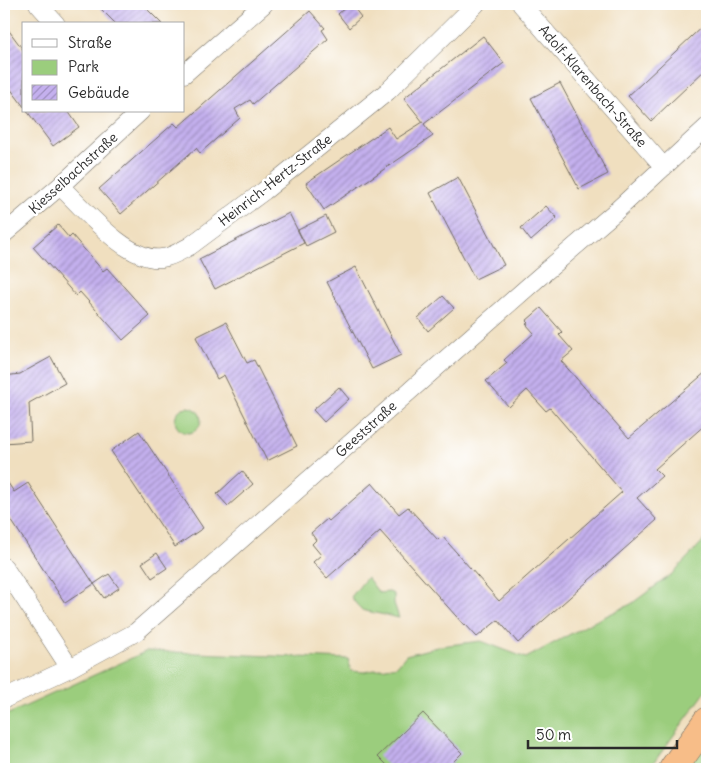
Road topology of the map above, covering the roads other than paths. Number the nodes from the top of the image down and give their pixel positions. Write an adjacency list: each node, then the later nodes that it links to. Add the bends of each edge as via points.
1 (38, 4): 5 (street)
2 (264, 4): 6 (street)
3 (476, 4): 10 (street, Heinrich-Hertz-Straße, via 380,97 264,191 179,252 163,258 148,258 117,242)
4 (521, 4): 9 (street, Adolf-Klarenbach-Straße)
5 (54, 22)
6 (185, 73)
7 (138, 112): 10 (street, Kiesselbachstraße)
8 (707, 127): 9 (street, Geeststraße)
9 (664, 167): 13 (street, Geeststraße, via 136,632)
10 (60, 186): 11 (street, Kiesselbachstraße)
11 (4, 234)
12 (4, 567): 13 (street)
13 (70, 668): 14 (street, Geeststraße)
14 (4, 699)
15 (707, 721): 16 (highway)
16 (673, 769)

